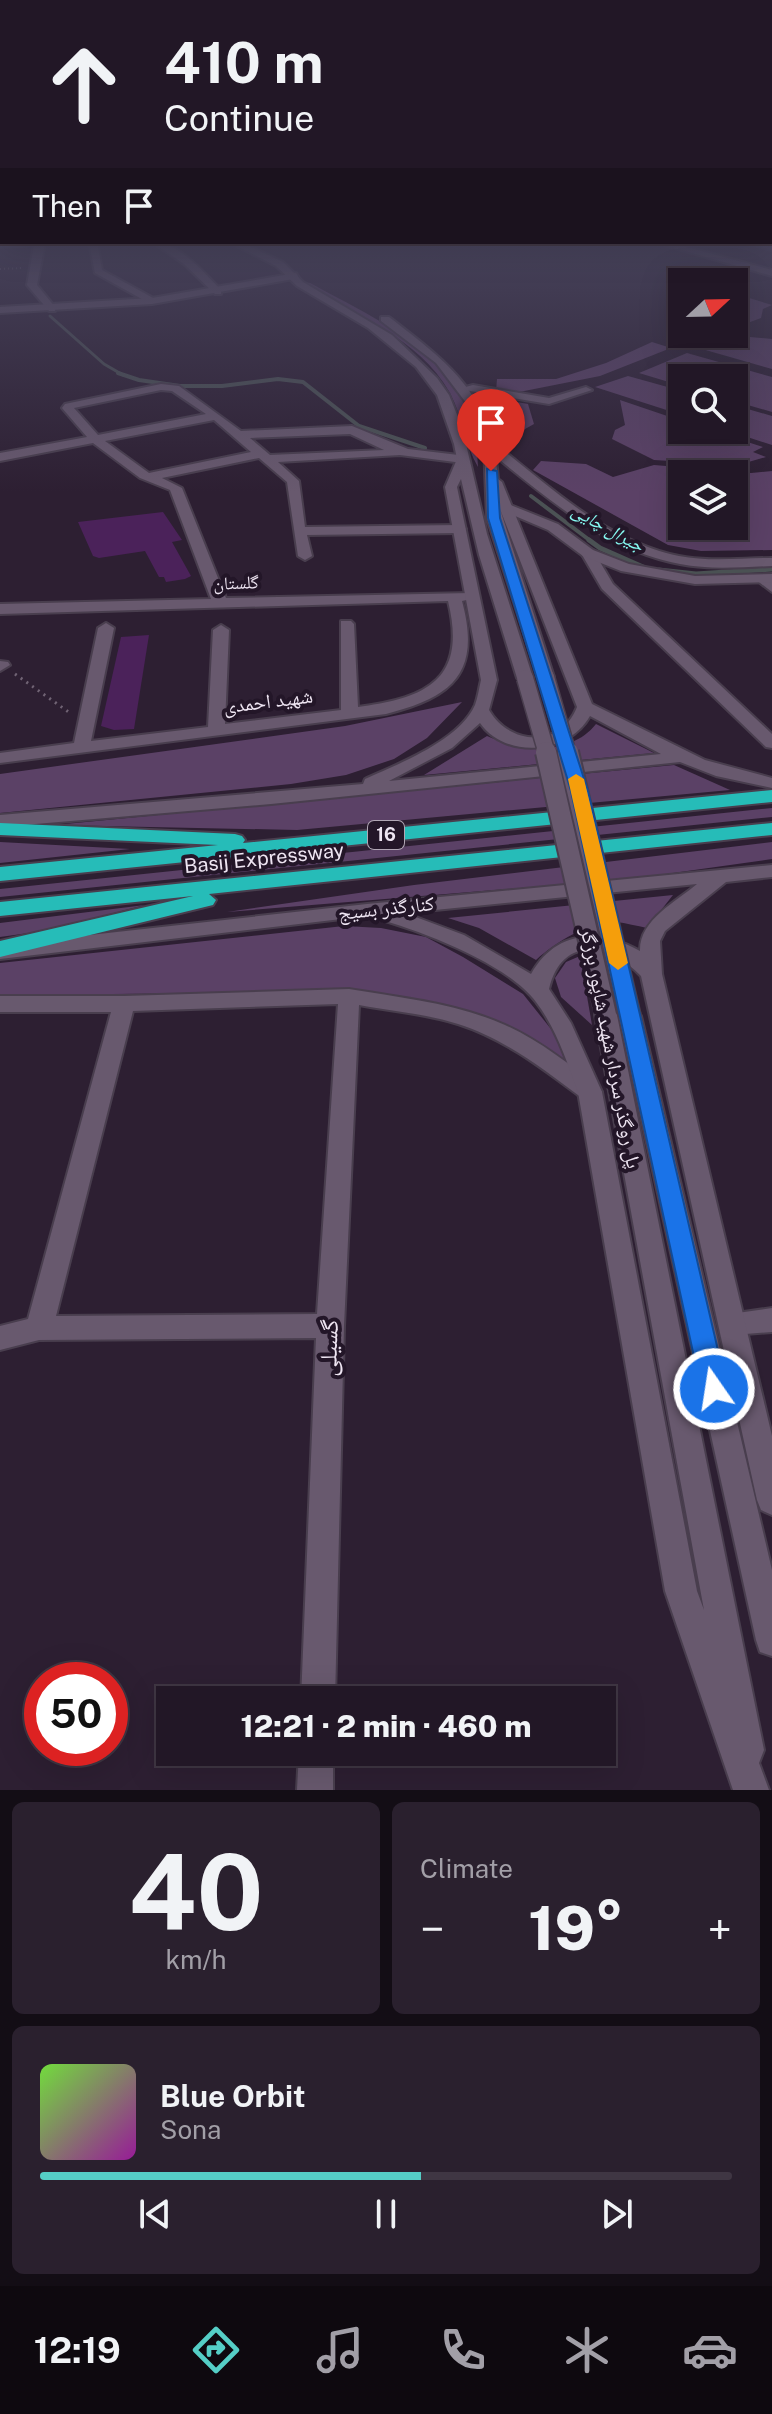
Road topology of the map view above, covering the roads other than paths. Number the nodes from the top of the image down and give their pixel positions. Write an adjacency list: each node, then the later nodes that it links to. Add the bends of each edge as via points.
1 (368, 326): 13 (main road, پل روگذر سردار شهید شاپور برزگر, via 427,372 452,408)
2 (395, 326): 4 (main road, پل روگذر سردار شهید شاپور برزگر)
3 (489, 376): 4 (main road)
4 (468, 388): 5 (main road, via 549,401); 9 (main road, پل روگذر سردار شهید شاپور برزگر)
5 (586, 390)
6 (216, 416): 7 (main road); 8 (main road); 8 (main road, via 169,387 69,406)
7 (239, 435): 10 (main road, via 352,430); 12 (main road)
8 (95, 439): 11 (main road); 15 (main road)
9 (490, 446): 14 (main road, پل روگذر سردار شهید شاپور برزگر); 21 (main road, via 615,536 652,552 678,560)
10 (406, 453): 12 (main road); 13 (main road)
11 (0, 457)
12 (264, 457): 15 (main road); 18 (main road, via 293,481)
13 (463, 459): 17 (main road, via 451,487); 57 (main road, پل روگذر سردار شهید شاپور برزگر, bridge)
14 (491, 471): 16 (main road); 57 (main road, پل روگذر سردار شهید شاپور برزگر, bridge, via 494,518 579,791)
15 (149, 476): 25 (main road, via 176,488)
16 (508, 508): 19 (main road, via 553,527); 30 (main road)
17 (459, 529): 18 (main road); 24 (main road)
18 (299, 531): 20 (main road)
19 (588, 553): 22 (main road, via 667,576); 34 (main road, via 607,586)
20 (305, 556)
21 (772, 562)
22 (769, 582)
23 (454, 596): 24 (main road, گلستان); 25 (main road, گلستان); 32 (main road, شهید احمدی, via 463,640 447,681 411,702)
24 (474, 596): 31 (main road, via 489,680)
25 (220, 603): 26 (main road, گلستان)
26 (0, 609)
27 (346, 624): 32 (main road)
28 (106, 628): 35 (main road)
29 (221, 630): 33 (main road)
30 (585, 707): 31 (main road, via 576,729 534,741 501,735); 36 (main road)
31 (481, 710): 39 (main road, via 432,752)
32 (350, 713): 33 (main road, شهید احمدی)
33 (216, 729): 35 (main road, شهید احمدی)
34 (772, 743)
35 (82, 745): 37 (main road, شهید احمدی)
36 (681, 757): 38 (main road, via 741,780); 39 (main road)
37 (0, 758)
38 (772, 783)
39 (357, 790): 41 (main road)
40 (772, 796): 44 (highway, Basij Expressway / 16)
41 (0, 821)
42 (0, 829): 44 (highway)
43 (772, 829): 48 (highway, Basij Expressway / 16)
44 (300, 843): 46 (highway, Basij Expressway / 16)
45 (772, 871): 47 (main road, کنارگذر بسیج)
46 (0, 874)
47 (720, 876): 50 (main road, کنارگذر بسیج); 52 (main road, via 657,927 650,941)
48 (290, 879): 49 (highway, Basij Expressway / 16); 51 (highway)
49 (0, 909)
50 (367, 910): 51 (main road, کنارگذر بسیج); 53 (main road, via 411,919 473,945)
51 (0, 950)
52 (651, 974): 53 (main road, via 613,947 580,943 554,955 539,976); 60 (main road)
53 (538, 989): 58 (main road, via 574,1051)
54 (349, 996): 56 (main road); 58 (main road, via 460,1016 499,1031); 61 (main road, گسیلی)
55 (0, 1004): 56 (main road)
56 (124, 1004): 62 (main road)
57 (618, 1016): 65 (main road, پل روگذر سردار شهید شاپور برزگر); 69 (main road, پل روگذر سردار شهید شاپور برزگر)
58 (590, 1092): 69 (main road, via 681,1591)
59 (772, 1320): 60 (main road)
60 (733, 1323): 64 (main road)
61 (330, 1326): 62 (main road); 66 (main road, گسیلی)
62 (39, 1328): 63 (main road)
63 (0, 1338)
64 (772, 1500)
65 (772, 1640)
66 (318, 1686)
67 (316, 1766): 68 (main road)
68 (315, 1790)
69 (753, 1790)

